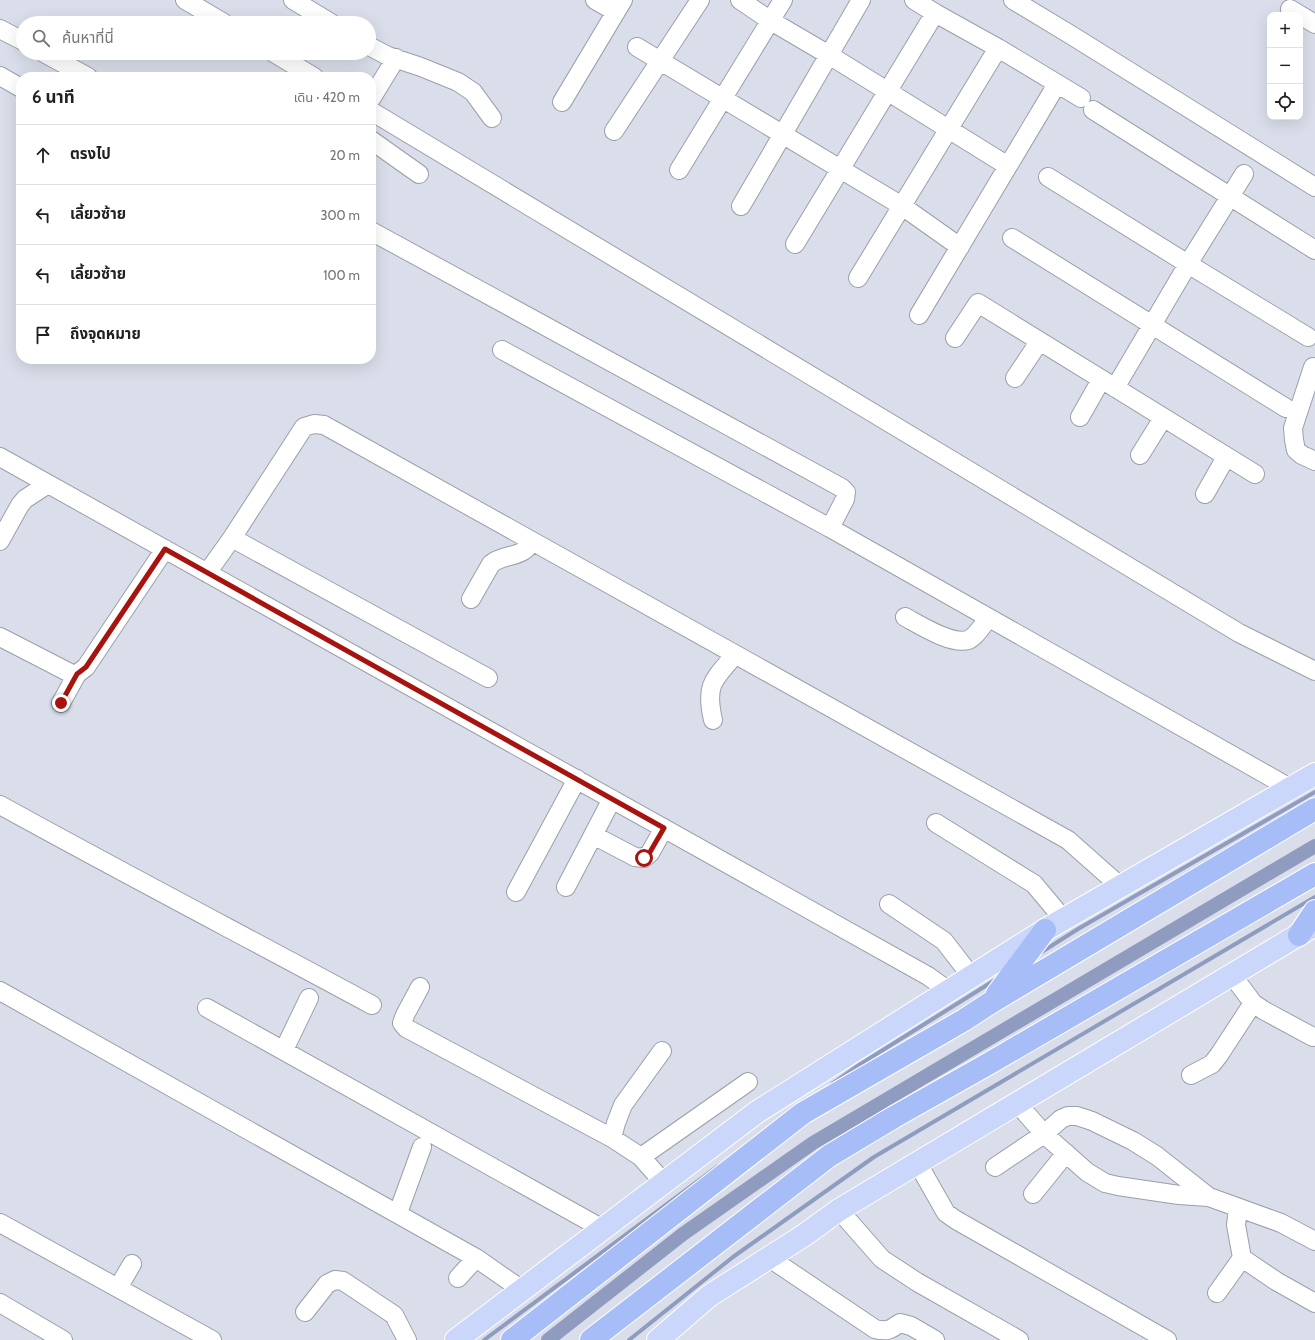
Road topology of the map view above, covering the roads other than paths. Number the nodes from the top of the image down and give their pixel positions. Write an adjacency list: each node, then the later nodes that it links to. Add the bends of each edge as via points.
1 (185, 0): 13 (street)
2 (293, 0): 14 (street)
3 (595, 0): 10 (street)
4 (700, 0): 26 (street)
5 (740, 0): 15 (street)
6 (784, 0): 15 (street)
7 (861, 0): 22 (street)
8 (915, 0): 12 (street)
9 (1013, 0): 42 (street)
10 (619, 6): 35 (street)
11 (1290, 9): 16 (street)
12 (935, 13): 20 (street); 33 (street)
13 (212, 16)
14 (319, 16)
15 (771, 21): 22 (street); 34 (street)
16 (1315, 24)
17 (0, 29): 18 (street)
18 (16, 38)
19 (637, 46): 26 (street)
20 (998, 48): 30 (street); 38 (street)
21 (376, 50): 23 (street)
22 (829, 55): 33 (street); 40 (street)
23 (396, 58): 32 (street); 37 (street, via 458,82 473,92)
24 (57, 60): 27 (street)
25 (286, 60): 28 (street)
26 (660, 60): 34 (street); 39 (street)
27 (79, 72)
28 (306, 72)
29 (0, 76): 31 (street)
30 (1057, 84): 43 (street); 49 (street)
31 (16, 85)
32 (376, 91)
33 (887, 92): 38 (street); 44 (street)
34 (723, 99): 40 (street); 45 (street)
35 (562, 102)
36 (376, 114): 89 (street, via 1240,633)
37 (492, 118)
38 (948, 129): 43 (street); 51 (street)
39 (614, 130)
40 (783, 134): 44 (street); 50 (street)
41 (376, 144): 46 (street)
42 (1250, 163): 48 (street); 49 (street)
43 (1008, 166): 55 (street)
44 (841, 168): 51 (street); 54 (street)
45 (679, 170)
46 (419, 174)
47 (1048, 177): 57 (street)
48 (1315, 187)
49 (1230, 197): 56 (street); 57 (street)
50 (741, 206)
51 (902, 206): 55 (street); 58 (street)
52 (376, 234): 78 (street, via 842,488 846,492 845,499)
53 (1012, 238): 60 (street)
54 (795, 244)
55 (960, 247): 59 (street)
56 (1315, 250)
57 (1188, 264): 60 (street); 61 (street)
58 (858, 278)
59 (919, 315)
60 (1151, 325): 67 (street); 68 (street)
61 (1308, 337)
62 (955, 338): 63 (street, via 978,303)
63 (1039, 342): 66 (street); 67 (street)
64 (502, 350): 78 (street)
65 (1313, 367): 74 (street, via 1294,428 1294,440 1296,450)
66 (1016, 378)
67 (1108, 384): 69 (street); 70 (street)
68 (1286, 408)
69 (1080, 417)
70 (1163, 418): 71 (street); 73 (street)
71 (1140, 455)
72 (0, 457): 76 (street)
73 (1226, 457): 75 (street); 77 (street)
74 (1315, 461)
75 (1255, 474)
76 (48, 484): 80 (street, via 24,499); 82 (street)
77 (1205, 494)
78 (830, 528): 86 (street)
79 (232, 538): 81 (street, via 304,428 314,424 324,425); 83 (street); 91 (street)
80 (0, 541)
81 (532, 542): 84 (street, via 526,550 491,564); 88 (street)
82 (165, 549): 83 (street); 90 (street, via 86,667)
83 (208, 573): 95 (street)
84 (471, 599)
85 (904, 618): 86 (street, via 947,638 961,641 969,640)
86 (989, 618): 96 (street)
87 (0, 637): 90 (street, via 72,674)
88 (735, 655): 93 (street, via 716,677 710,690 709,704); 105 (street, via 1068,840)
89 (1315, 671)
90 (77, 674): 92 (street)
91 (488, 678)
92 (61, 703)
93 (713, 720)
94 (1315, 774): 96 (main road)
95 (577, 779): 97 (street); 106 (street)
96 (1290, 788): 105 (main road)
97 (612, 799): 101 (street); 102 (street)
98 (0, 805): 119 (street)
99 (1315, 808): 117 (highway)
100 (936, 822): 108 (street, via 1034,884)
101 (664, 828): 102 (street, via 644,858 635,857); 114 (street, via 928,976)
102 (593, 835): 104 (street)
103 (1315, 874): 159 (highway, via 829,1156)
104 (566, 887)
105 (1121, 887): 108 (main road)
106 (516, 892)
107 (889, 904): 112 (street, via 944,941)
108 (1064, 920): 110 (main road)
109 (1310, 927): 111 (main road)
110 (1045, 930): 112 (main road); 117 (highway)
111 (1232, 975): 118 (street); 126 (main road)
112 (971, 976): 134 (main road, via 757,1112)
113 (420, 987): 128 (street, via 405,1014 402,1023 406,1028)
114 (946, 989)
115 (0, 991): 139 (street)
116 (309, 998): 122 (street)
117 (990, 1003): 158 (highway, via 803,1113)
118 (1253, 1003): 121 (street); 124 (street, via 1212,1064)
119 (372, 1005)
120 (207, 1008): 122 (street)
121 (1313, 1037)
122 (284, 1050): 141 (street)
123 (662, 1051): 128 (street, via 623,1105)
124 (1191, 1074)
125 (748, 1082): 131 (street)
126 (1017, 1103): 127 (street); 132 (main road)
127 (1044, 1134): 130 (street); 133 (street); 136 (street, via 1068,1116 1078,1116 1092,1121 1133,1141)
128 (612, 1138): 131 (street)
129 (422, 1147): 139 (street)
130 (1066, 1153): 135 (street); 136 (street, via 1087,1172 1105,1183 1179,1195)
131 (641, 1157): 134 (street)
132 (918, 1162): 138 (main road); 163 (street, via 946,1213)
133 (995, 1167)
134 (664, 1183): 141 (main road)
135 (1033, 1194)
136 (1210, 1197): 137 (street)
137 (1238, 1208): 142 (street, via 1281,1223); 145 (street, via 1236,1224)
138 (839, 1210): 143 (main road); 162 (street, via 882,1259)
139 (398, 1214): 144 (street)
140 (0, 1222): 148 (street)
141 (603, 1229): 149 (main road)
142 (1315, 1241)
143 (768, 1257): 160 (main road, via 709,1296); 161 (street, via 875,1329 884,1331 900,1323 911,1326)
144 (476, 1258): 147 (street); 149 (street)
145 (1242, 1258): 150 (street); 151 (street)
146 (132, 1264): 148 (street)
147 (458, 1278)
148 (118, 1288): 155 (street)
149 (522, 1290): 157 (main road)
150 (1217, 1293)
151 (1315, 1303)
152 (0, 1304): 154 (street)
153 (305, 1312): 156 (street, via 327,1284 335,1280 343,1281 394,1315)
154 (63, 1340)
155 (212, 1340)
156 (407, 1340)
157 (456, 1340)
158 (512, 1340)
159 (591, 1340)
160 (658, 1340)
161 (935, 1340)
162 (1019, 1340)
163 (1168, 1340)

